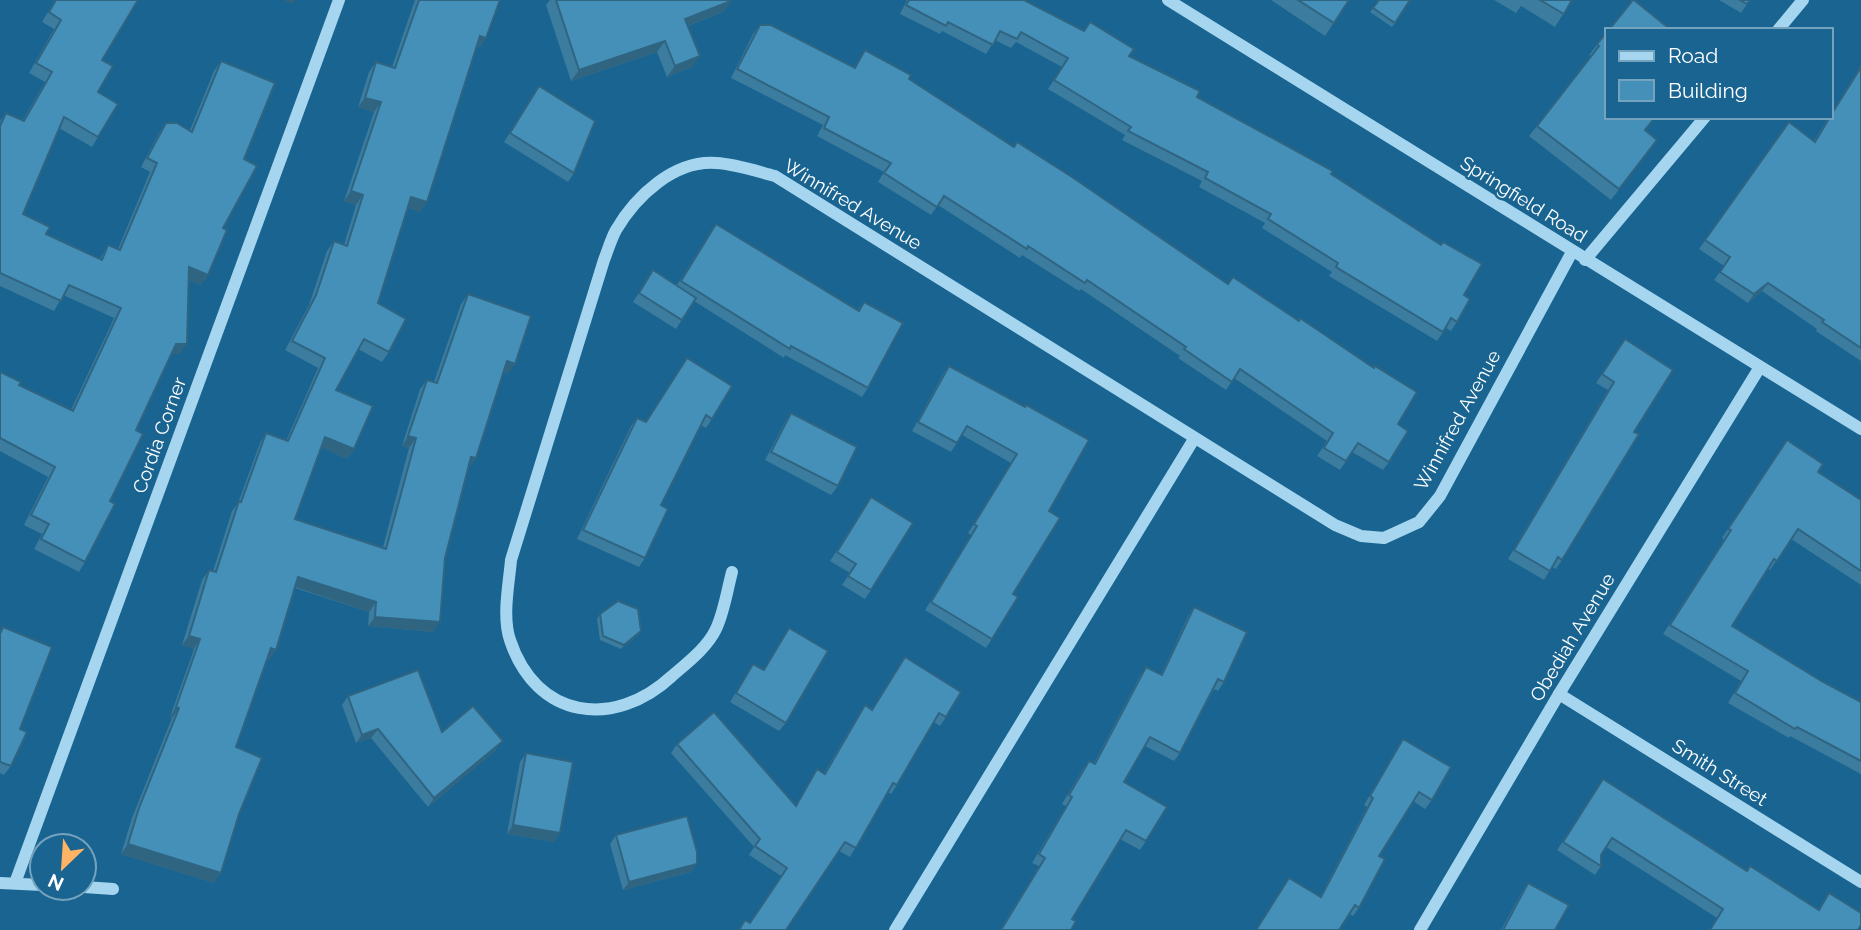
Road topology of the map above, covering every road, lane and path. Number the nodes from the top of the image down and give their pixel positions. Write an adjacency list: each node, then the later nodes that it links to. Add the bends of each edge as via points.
1 (339, 0): 15 (street, Cordia Corner)
2 (1168, 0): 6 (street, Springfield Road)
3 (1803, 0): 4 (street)
4 (1780, 28)
5 (1703, 119): 7 (street)
6 (1572, 252): 7 (street, Springfield Road); 10 (street, Winnifred Avenue, via 1440,496 1419,522 1384,538 1361,537)
7 (1585, 260): 8 (street, Springfield Road)
8 (1760, 367): 9 (street, Springfield Road); 12 (street, Obediah Avenue)
9 (1861, 429)
10 (1194, 439): 11 (street, Winnifred Avenue, via 775,176 714,163 685,167 640,198 616,230 604,260 511,560 509,639 538,688 552,699 589,710 626,705 667,681 709,639); 19 (street)
11 (732, 572)
12 (1559, 694): 13 (street, Smith Street); 20 (street, Obediah Avenue)
13 (1861, 882)
14 (0, 883): 15 (street)
15 (15, 883): 16 (street)
16 (28, 884)
17 (98, 888): 18 (street)
18 (113, 889)
19 (895, 930)
20 (1420, 930)

